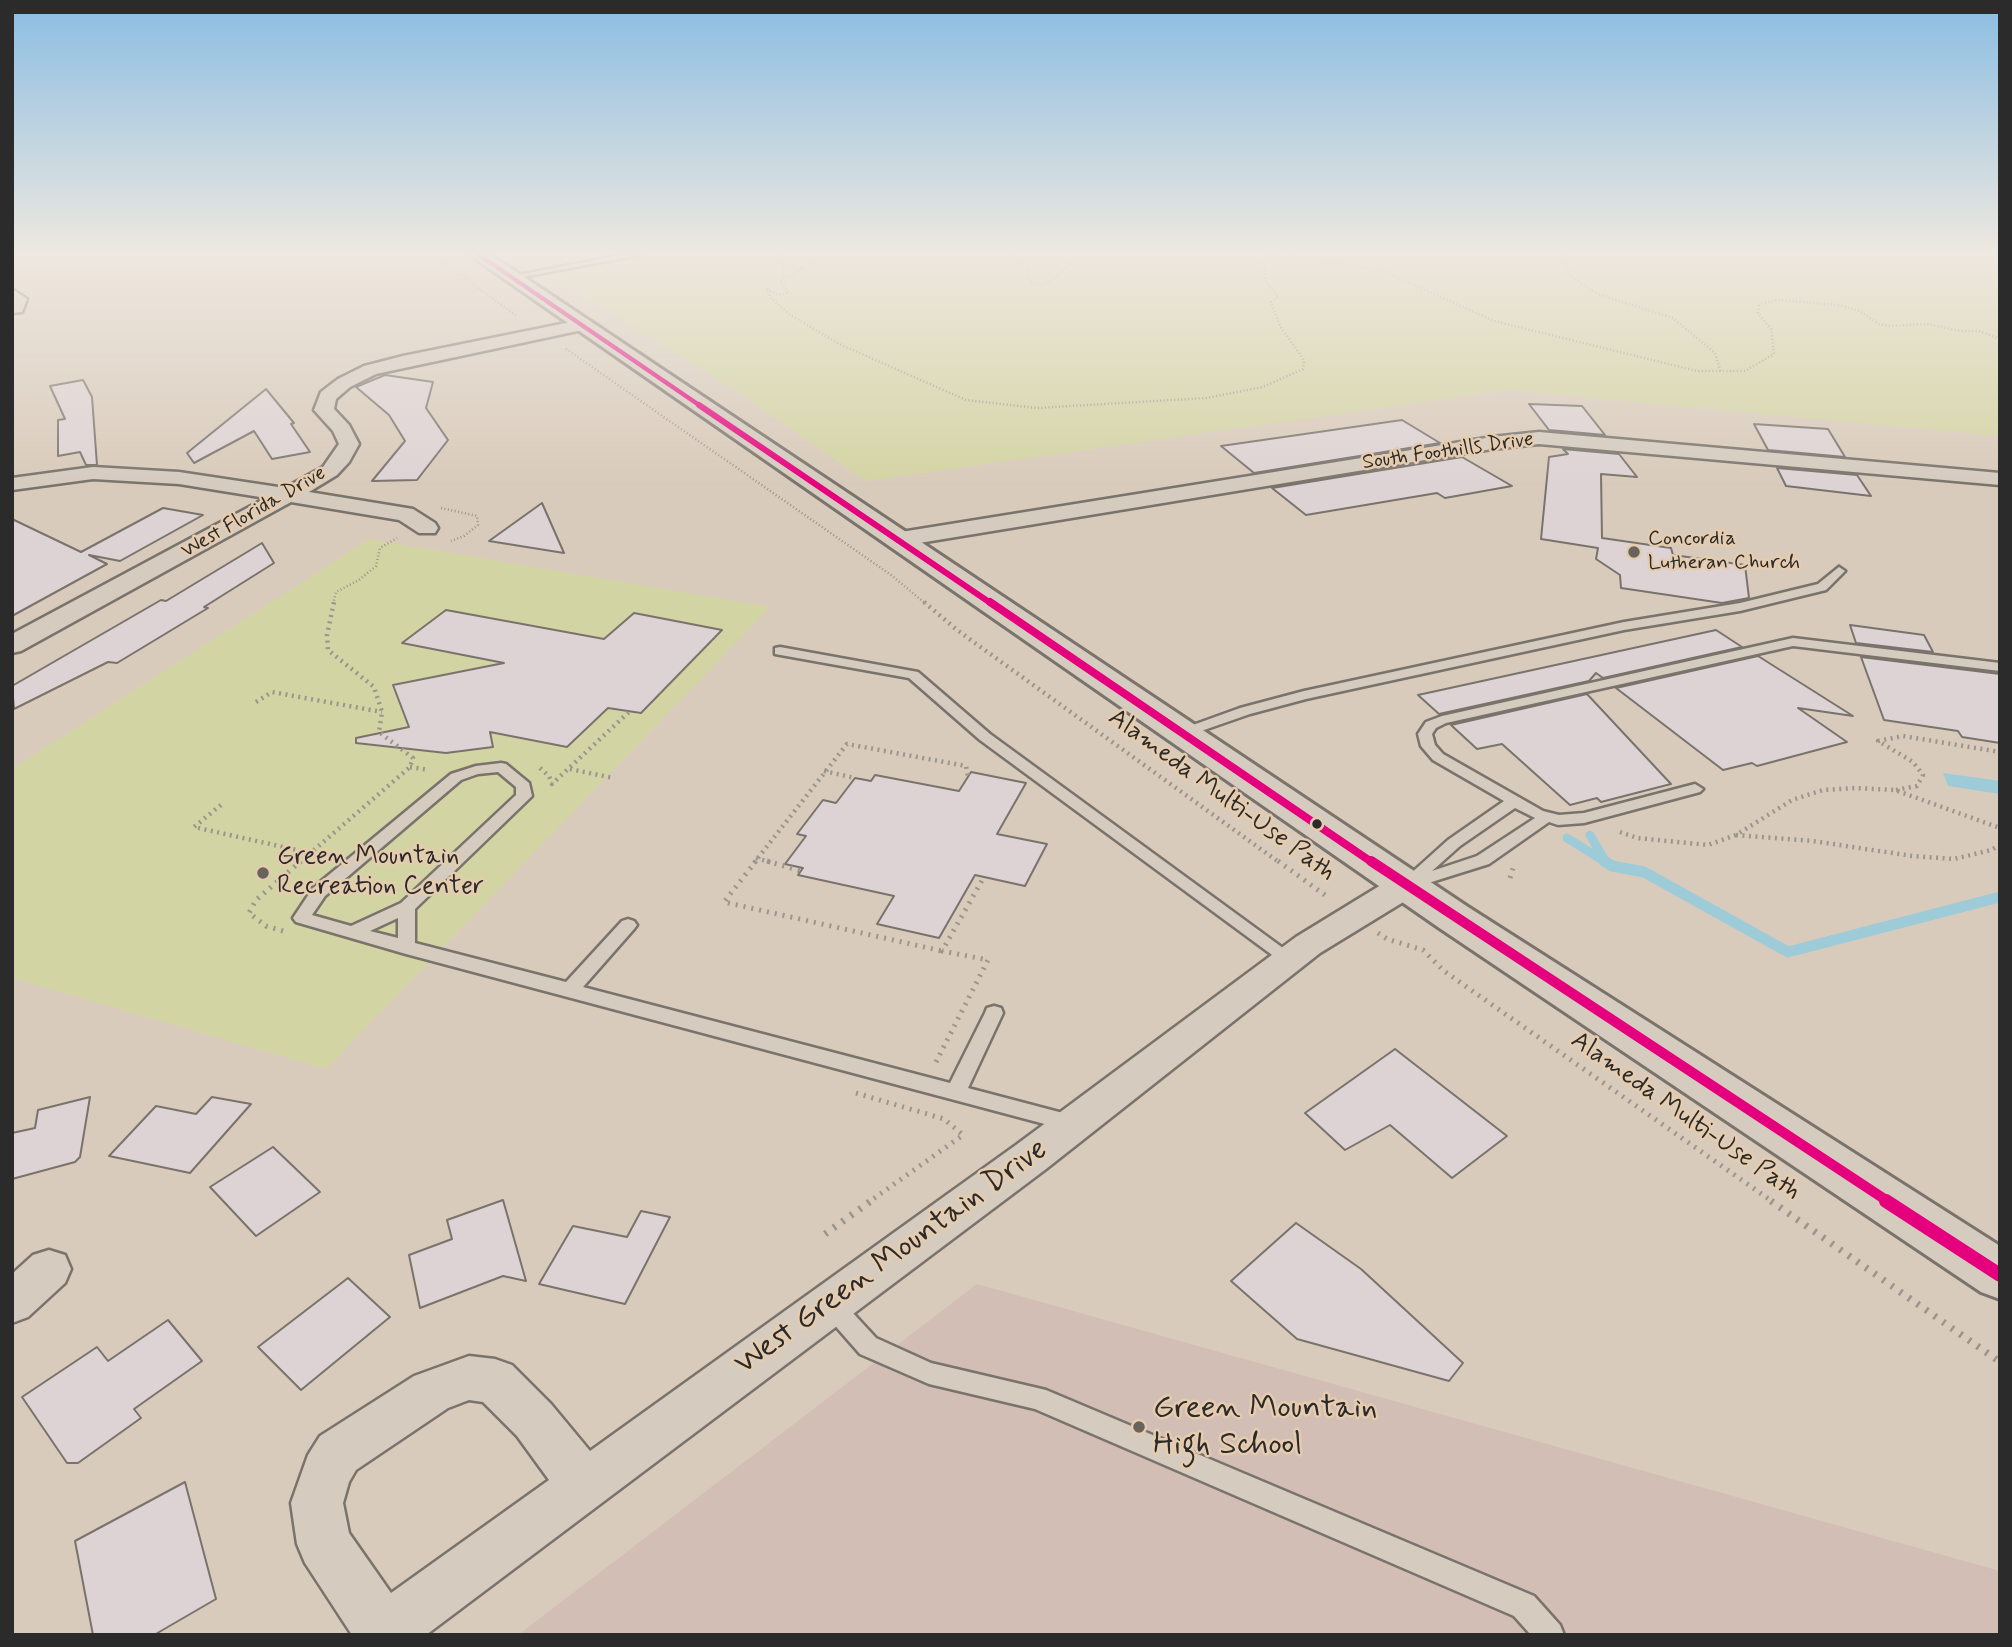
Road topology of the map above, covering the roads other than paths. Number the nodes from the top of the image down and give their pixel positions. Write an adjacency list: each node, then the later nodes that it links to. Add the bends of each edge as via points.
1 (546, 332): 5 (street, West Florida Drive, via 403,361 344,383 328,396 324,410 347,437 345,454 330,471)
2 (591, 332): 7 (main road)
3 (2000, 479): 7 (street, South Foothills Drive, via 1539,438)
4 (12, 484): 5 (street, via 124,473)
5 (289, 495): 6 (street, via 405,514); 9 (street, West Florida Drive)
6 (427, 528)
7 (901, 539): 12 (main road)
8 (1839, 571): 12 (lane, via 1822,587 1775,599 1624,626 1317,692 1245,710)
9 (12, 645)
10 (780, 651): 21 (lane, via 913,675 985,737)
11 (2000, 667): 14 (lane, via 1793,642 1442,720 1426,729 1426,741 1438,757)
12 (1185, 733): 16 (main road)
13 (1695, 789): 15 (lane, via 1571,820)
14 (1516, 801): 15 (lane); 16 (lane, via 1454,843)
15 (1547, 817): 16 (lane, via 1483,860)
16 (1406, 885): 21 (street, West Green Mountain Drive); 27 (main road)
17 (407, 907): 19 (lane); 19 (lane, via 524,796 524,786 501,767 456,776 319,891 302,918); 20 (lane)
18 (628, 925): 22 (lane)
19 (353, 932): 20 (lane)
20 (406, 948): 22 (lane)
21 (1289, 959): 25 (street, West Green Mountain Drive)
22 (570, 989): 24 (lane)
23 (994, 1013): 24 (lane)
24 (956, 1092): 25 (lane)
25 (1074, 1124): 29 (street, West Green Mountain Drive)
26 (49, 1269): 28 (street)
27 (2000, 1275)
28 (12, 1303)
29 (830, 1304): 30 (street, West Green Mountain Drive); 32 (lane, via 868,1346 929,1373 1037,1398 1524,1606)
30 (584, 1484): 31 (street, West Green Mountain Drive); 31 (street, via 534,1420 495,1381 469,1378 431,1392 338,1453 317,1503 324,1544)
31 (383, 1633)
32 (1550, 1635)

